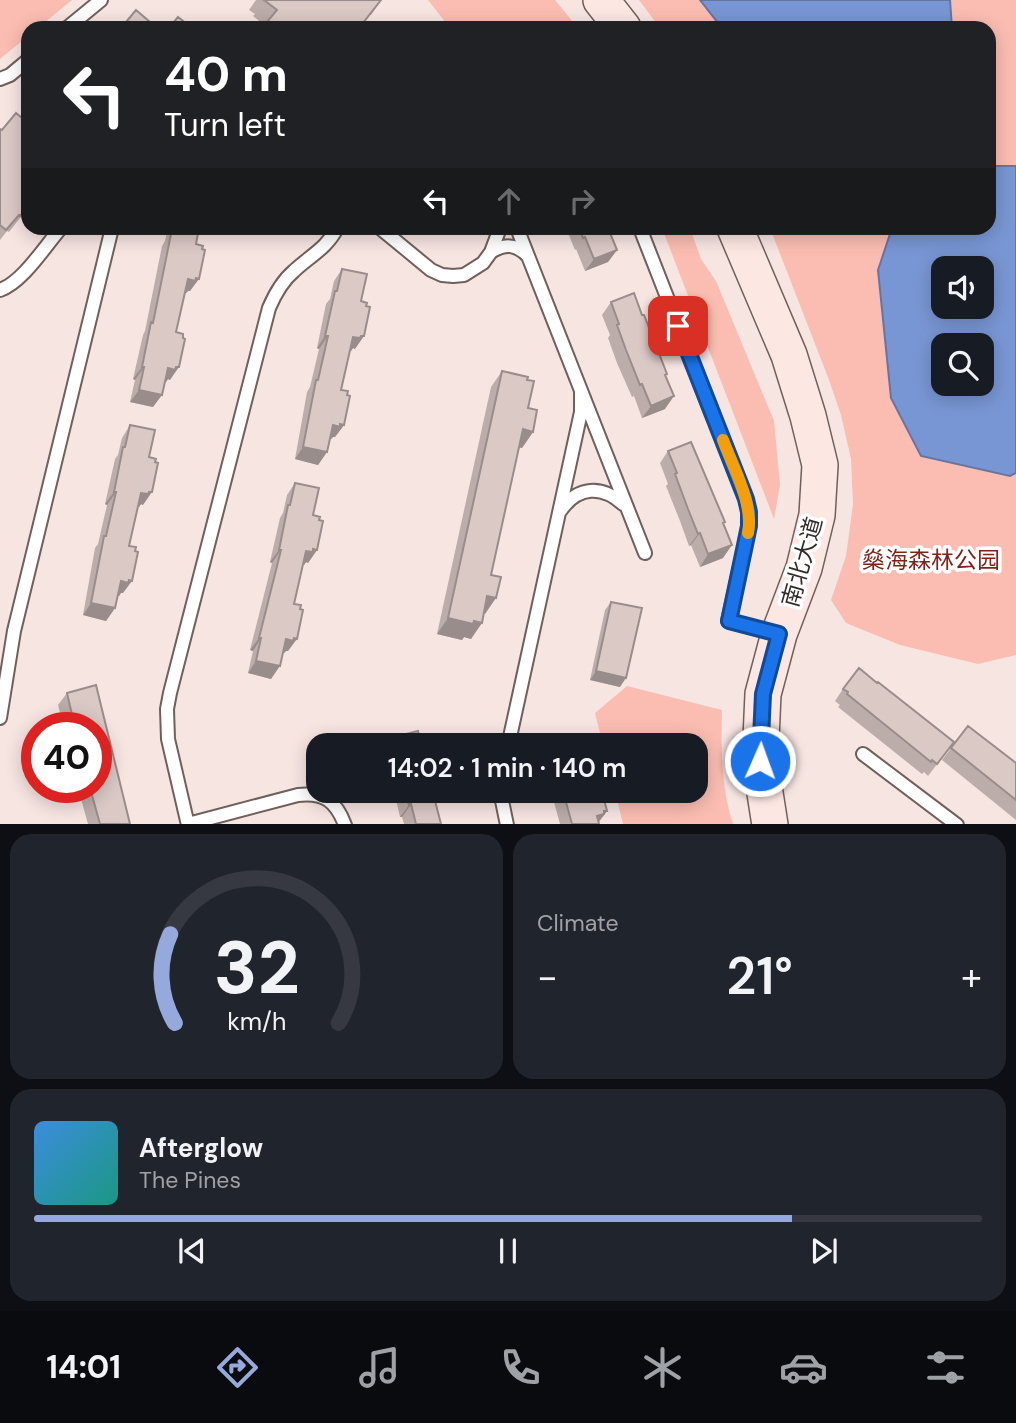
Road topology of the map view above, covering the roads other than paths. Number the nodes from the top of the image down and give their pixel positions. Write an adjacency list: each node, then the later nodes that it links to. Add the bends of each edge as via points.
1 (101, 0): 3 (lane)
2 (601, 0): 4 (street)
3 (76, 21)
4 (619, 21)
5 (21, 66): 6 (lane)
6 (0, 79)
7 (55, 235): 17 (lane, via 23,273)
8 (110, 235): 23 (lane, via 14,631)
9 (333, 235): 27 (lane, via 293,271 269,308 170,693 168,739)
10 (388, 235): 15 (lane, via 430,270 443,275 464,275)
11 (497, 235): 15 (lane)
12 (520, 235): 16 (lane)
13 (643, 235): 22 (lane, via 749,512 729,621)
14 (738, 235): 22 (street, 南北大道, via 789,355 820,465 817,515 804,568)
15 (491, 252): 16 (lane, via 506,245)
16 (528, 256): 18 (lane)
17 (0, 290)
18 (581, 391): 19 (lane); 20 (lane, via 581,412)
19 (626, 506): 20 (lane, via 610,493 586,492 575,496); 21 (lane)
20 (559, 513): 24 (lane)
21 (645, 554)
22 (779, 634): 30 (street, 南北大道, via 763,694 760,761)
23 (0, 718)
24 (511, 733)
25 (863, 754): 31 (lane)
26 (503, 803): 29 (lane)
27 (188, 824): 28 (lane, via 309,793 331,801)
28 (345, 824)
29 (507, 824)
30 (770, 824)
31 (957, 824)

